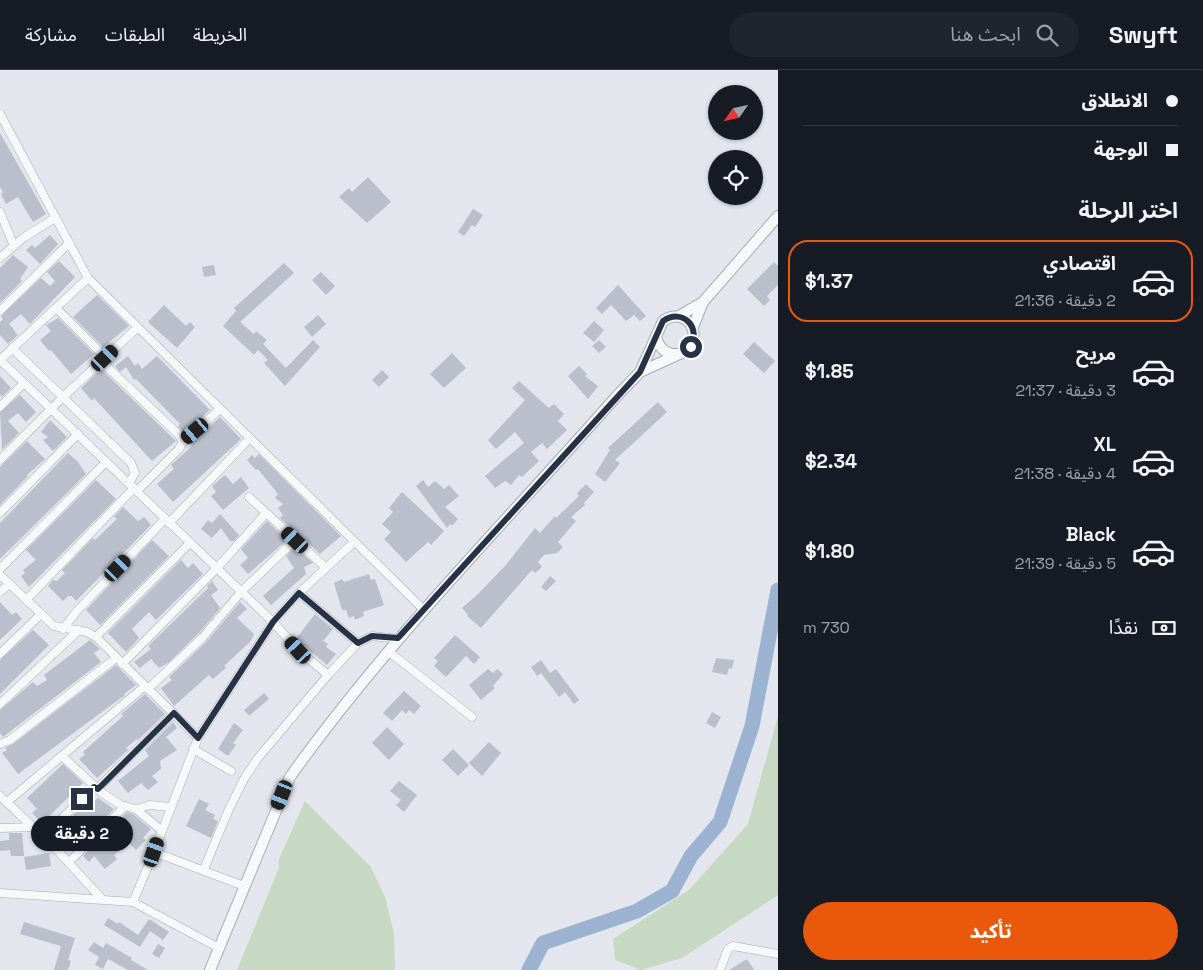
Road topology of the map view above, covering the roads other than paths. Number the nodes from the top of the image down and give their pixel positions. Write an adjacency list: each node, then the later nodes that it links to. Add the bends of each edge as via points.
1 (0, 114): 4 (street)
2 (0, 212): 6 (street)
3 (778, 216): 9 (street)
4 (55, 218): 5 (street); 6 (street)
5 (68, 244): 8 (street); 11 (street)
6 (14, 246): 7 (street)
7 (0, 258)
8 (88, 278): 10 (street); 14 (street)
9 (703, 302): 12 (street); 13 (street)
10 (56, 308): 16 (street); 18 (street)
11 (0, 311)
12 (679, 316): 13 (street); 15 (street, via 663,321)
13 (693, 327): 17 (street, via 694,341)
14 (138, 328): 18 (street); 25 (street)
15 (656, 336): 17 (street, via 662,349); 20 (street)
16 (12, 348): 19 (street); 22 (street)
17 (680, 354): 20 (street)
18 (103, 359): 22 (street); 28 (street)
19 (0, 360): 21 (street)
20 (640, 372): 48 (street)
21 (24, 383): 23 (street); 24 (street)
22 (63, 397): 24 (street); 31 (street, via 131,463 135,473)
23 (0, 407)
24 (51, 409): 26 (street); 29 (street)
25 (220, 409): 27 (street); 28 (street)
26 (78, 434): 30 (street); 33 (street)
27 (250, 438): 35 (street); 37 (street)
28 (183, 442): 31 (street)
29 (0, 460)
30 (106, 462): 31 (street); 41 (street)
31 (133, 488): 35 (street); 47 (street)
32 (249, 497): 34 (street)
33 (0, 513)
34 (266, 513): 36 (street); 40 (street)
35 (167, 521): 38 (street); 51 (street)
36 (295, 540): 39 (street); 45 (street)
37 (354, 542): 39 (street); 48 (street)
38 (190, 543): 40 (street); 53 (street)
39 (325, 567): 46 (street)
40 (217, 568): 45 (street); 58 (street)
41 (0, 569)
42 (0, 576): 43 (street)
43 (9, 584): 44 (street); 47 (street)
44 (0, 592)
45 (241, 592): 50 (street); 60 (street, via 202,637)
46 (299, 593): 50 (street); 55 (street)
47 (26, 600): 49 (street)
48 (424, 610): 54 (street)
49 (41, 614): 51 (street, via 50,624); 57 (street)
50 (273, 622): 59 (street, via 298,650); 64 (street)
51 (63, 629): 52 (street)
52 (79, 630): 53 (street); 61 (street)
53 (96, 637): 58 (street)
54 (398, 638): 55 (street, via 372,636); 56 (street)
55 (358, 643): 59 (street)
56 (388, 651): 63 (street); 82 (street, via 290,777)
57 (0, 654)
58 (119, 661): 60 (street); 65 (street)
59 (328, 675): 81 (street, via 244,778)
60 (147, 687): 62 (street); 67 (street)
61 (0, 704)
62 (174, 713): 64 (street); 69 (street)
63 (472, 717)
64 (198, 738): 66 (street)
65 (0, 744)
66 (193, 750): 68 (street); 73 (street)
67 (62, 756): 69 (street); 71 (street)
68 (231, 771)
69 (96, 788): 72 (street); 78 (street)
70 (0, 796): 71 (street)
71 (7, 802): 75 (street)
72 (125, 806): 74 (street); 80 (street)
73 (170, 807): 74 (street, via 150,805); 77 (street)
74 (136, 809): 77 (street)
75 (33, 827): 76 (street); 78 (street)
76 (0, 828)
77 (161, 830): 79 (street)
78 (43, 837): 80 (street)
79 (154, 852): 81 (street); 85 (street)
80 (69, 862): 84 (street)
81 (204, 869): 82 (street)
82 (244, 886): 86 (street)
83 (0, 893): 84 (street)
84 (102, 899): 85 (street)
85 (133, 902): 86 (street)
86 (219, 948): 88 (street)
87 (778, 954): 89 (street, via 733,946 726,953)
88 (210, 970)
89 (720, 970)

